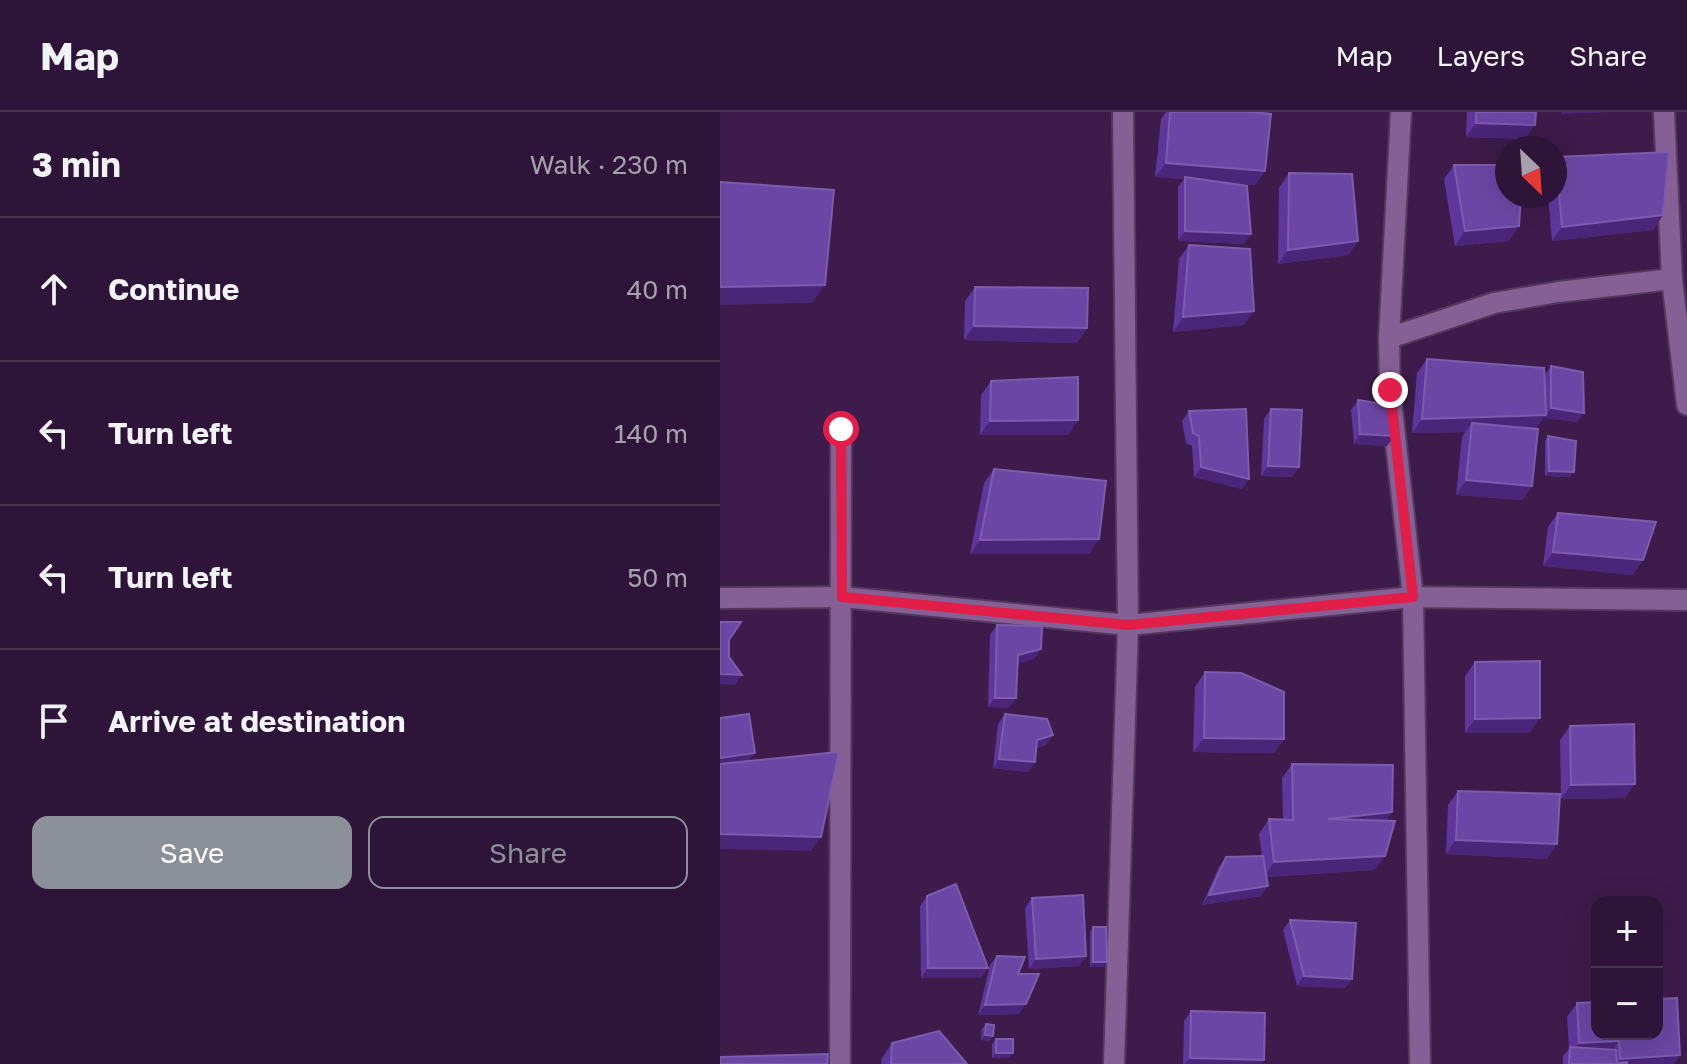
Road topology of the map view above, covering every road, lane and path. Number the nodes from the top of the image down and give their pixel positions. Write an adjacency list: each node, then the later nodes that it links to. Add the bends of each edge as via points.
1 (1123, 112): 12 (street)
2 (1401, 112): 5 (street)
3 (1664, 112): 4 (street)
4 (1672, 279): 5 (street, via 1494,303); 6 (street)
5 (1389, 338): 9 (street)
6 (1687, 405)
7 (841, 429): 8 (street)
8 (842, 597): 10 (street); 12 (street); 13 (street)
9 (1413, 597): 11 (street); 12 (street); 15 (street)
10 (720, 598)
11 (1687, 600)
12 (1128, 625): 14 (street)
13 (840, 1064)
14 (1114, 1064)
15 (1420, 1064)

